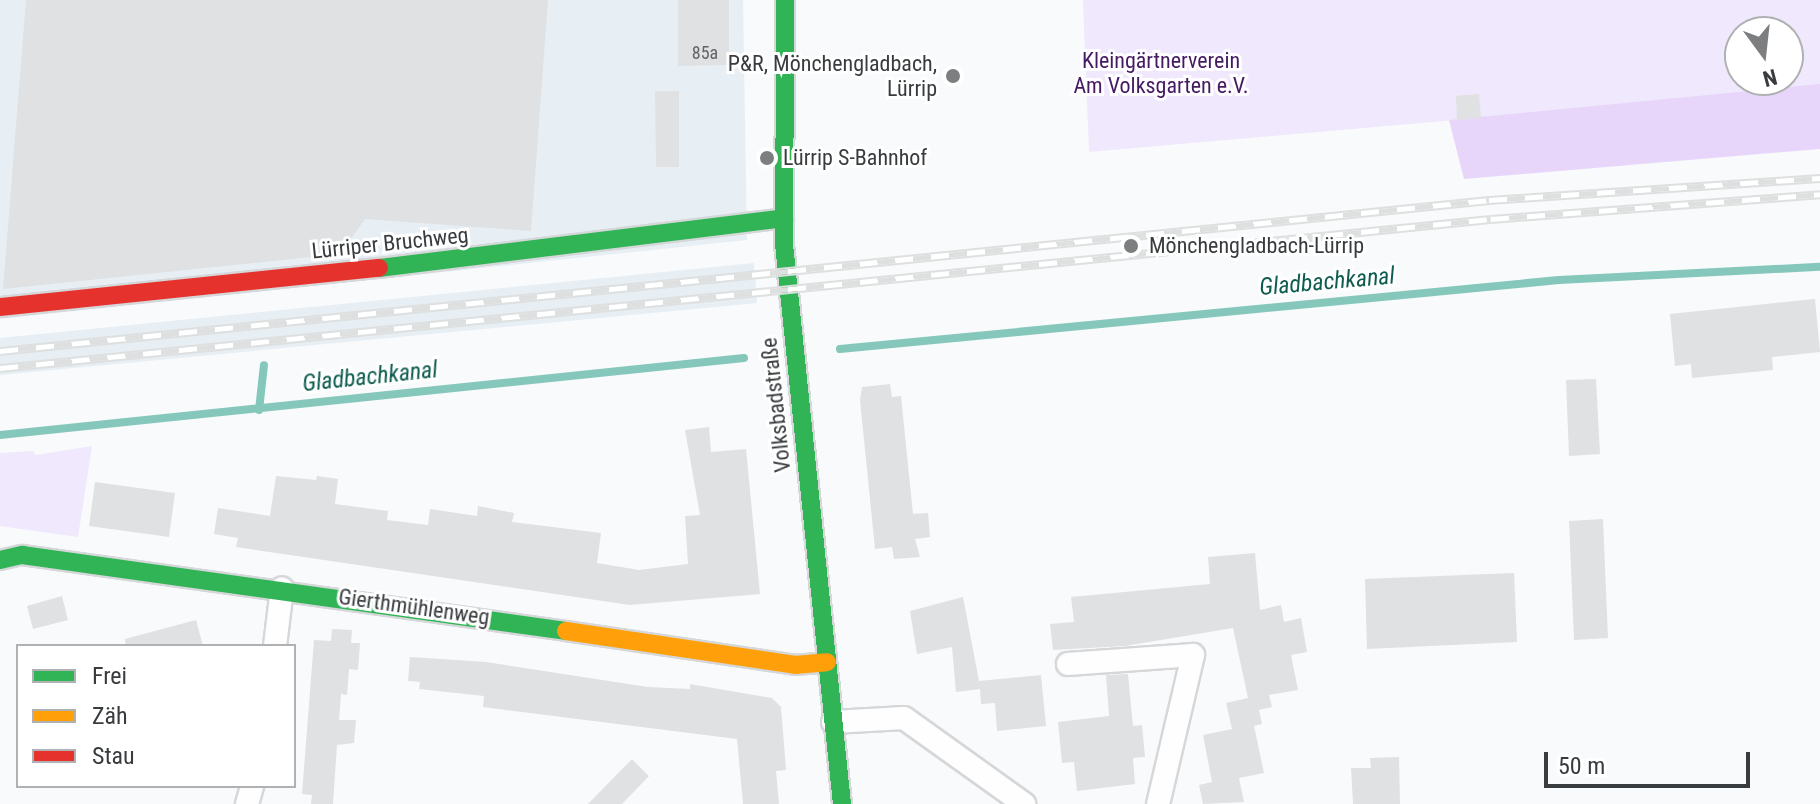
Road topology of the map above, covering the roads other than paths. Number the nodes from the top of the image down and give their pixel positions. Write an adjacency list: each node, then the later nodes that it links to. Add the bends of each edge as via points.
1 (785, 0): 2 (street, Volksbadstraße)
2 (784, 218): 3 (street, Lürriper Bruchweg, via 472,259); 7 (street, Volksbadstraße)
3 (0, 307)
4 (0, 560): 5 (street, Gierthmühlenweg, via 22,555)
5 (282, 588): 6 (street); 7 (street, Gierthmühlenweg, via 795,665)
6 (275, 644)
7 (827, 662): 9 (street, Volksbadstraße)
8 (1068, 664): 12 (street, via 1193,655)
9 (833, 722): 10 (street, Volksbadstraße); 11 (street, via 904,718)
10 (842, 804)
11 (1024, 804)
12 (1158, 804)

